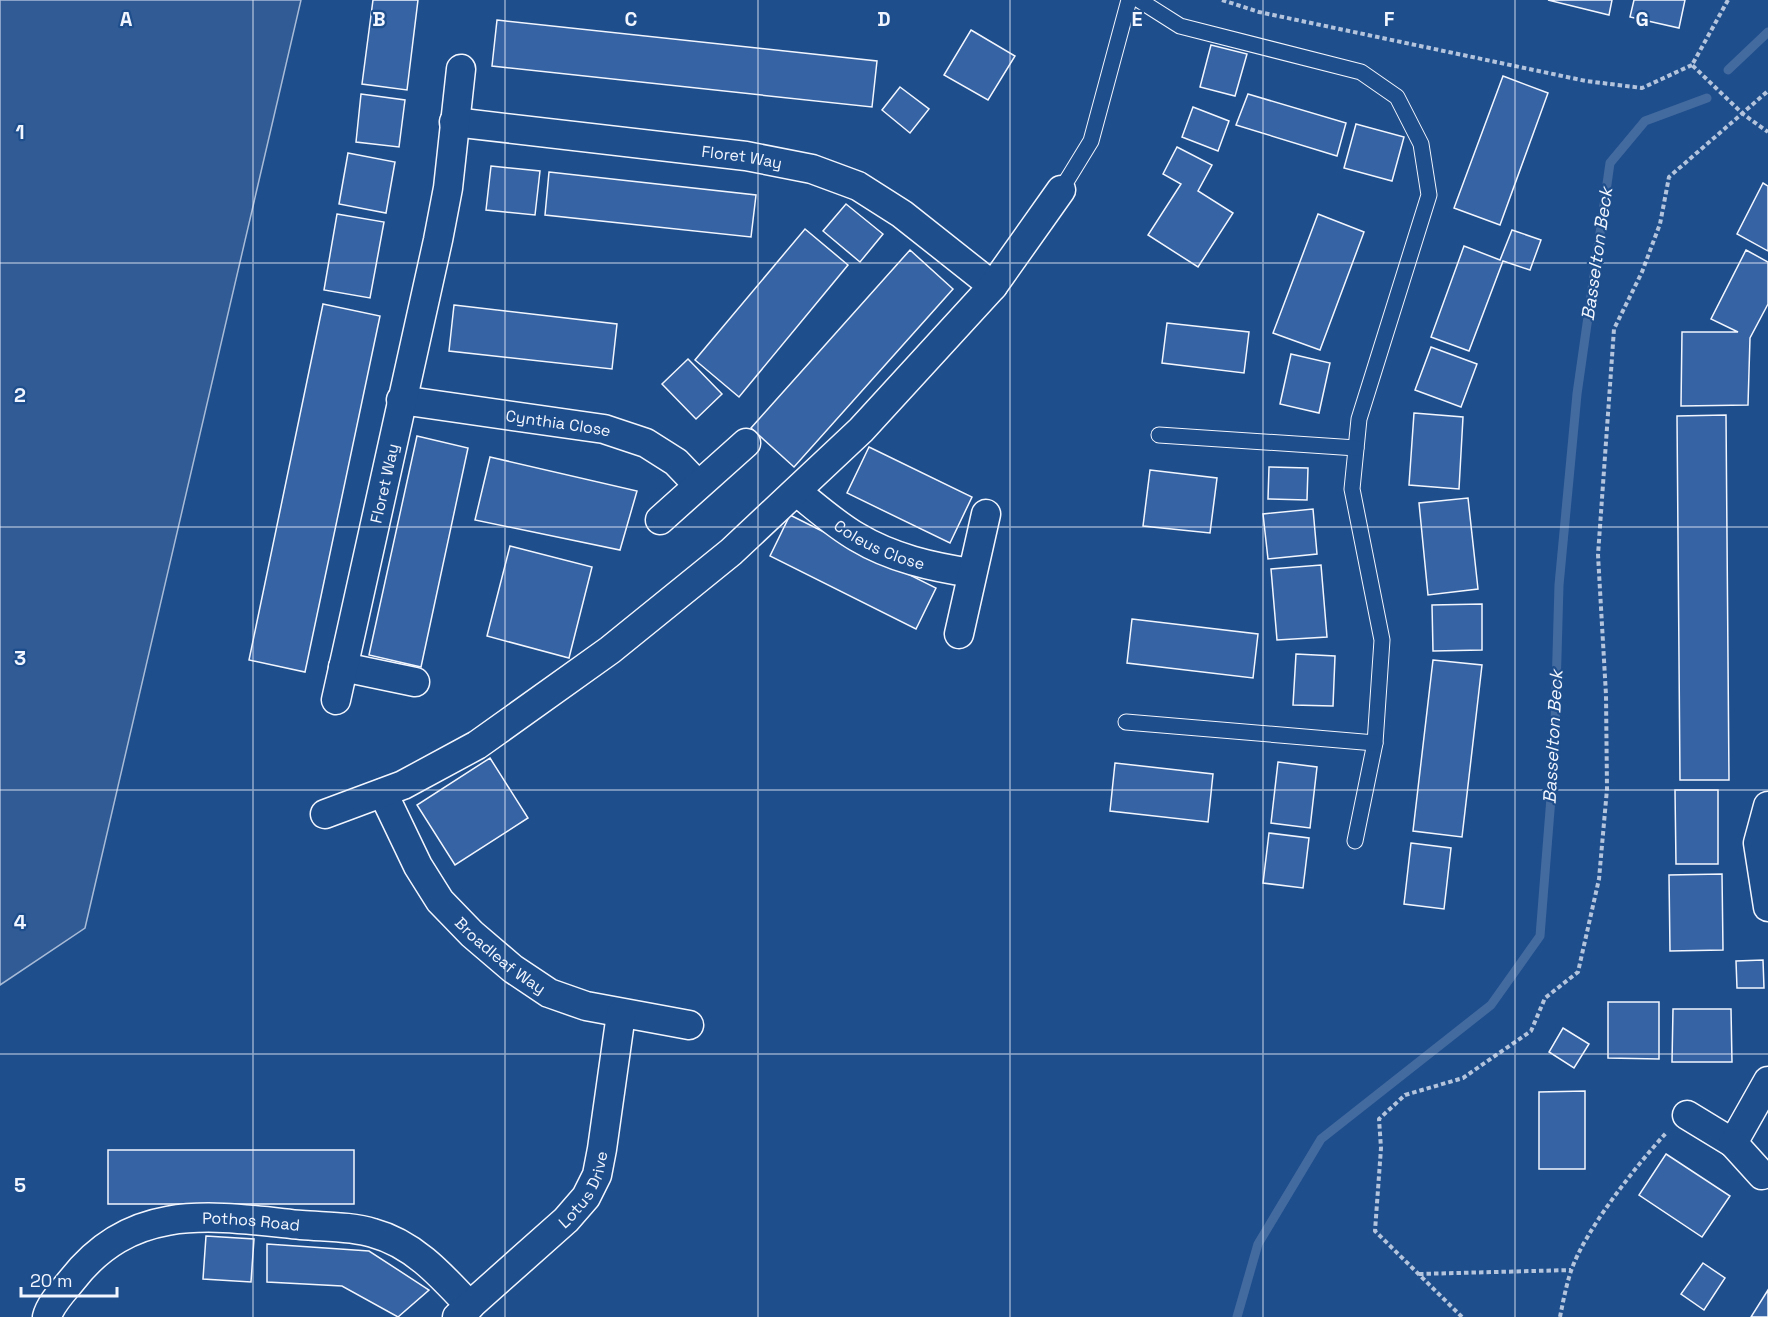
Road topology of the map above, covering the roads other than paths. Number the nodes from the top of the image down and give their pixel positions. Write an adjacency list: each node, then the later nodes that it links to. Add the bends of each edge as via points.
1 (1129, 0): 5 (lane, via 1091,141)
2 (1139, 0): 10 (lane, via 1180,26 1361,72 1397,96 1421,144 1429,195 1359,419)
3 (461, 69): 4 (street, Floret Way)
4 (454, 122): 6 (street, Floret Way, via 746,156 812,169 858,186 902,214); 7 (street, Floret Way, via 444,209)
5 (1061, 190): 6 (street)
6 (993, 286): 12 (street, via 861,430)
7 (401, 400): 11 (street, Cynthia Close, via 604,429 646,443 676,462); 17 (street, Floret Way)
8 (1159, 435): 10 (lane)
9 (746, 443): 11 (street)
10 (1356, 448): 21 (lane, via 1352,489 1382,640)
11 (698, 485): 14 (street)
12 (797, 492): 15 (street, Coleus Close, via 855,536 884,550 915,562); 22 (street, via 671,602 513,722 440,766)
13 (986, 514): 15 (street)
14 (660, 520)
15 (972, 573): 16 (street)
16 (959, 634)
17 (343, 668): 18 (street); 19 (street, Floret Way)
18 (415, 682)
19 (336, 700)
20 (1126, 722): 21 (lane)
21 (1375, 743): 25 (lane)
22 (383, 793): 24 (street); 27 (street, Broadleaf Way, via 418,866 440,901 472,934 549,993)
23 (1768, 806): 26 (street, via 1758,843)
24 (326, 814)
25 (1356, 841)
26 (1768, 907)
27 (621, 1014): 28 (street, Broadleaf Way); 33 (street, Lotus Drive, via 602,1149 597,1175 586,1197 566,1220)
28 (689, 1025)
29 (1768, 1081): 31 (street)
30 (1687, 1115): 31 (street)
31 (1733, 1143): 32 (street)
32 (1762, 1175)
33 (463, 1311): 34 (street, Pothos Road, via 434,1267 408,1249 373,1233 225,1217 166,1220 134,1228 87,1260)
34 (47, 1317)

